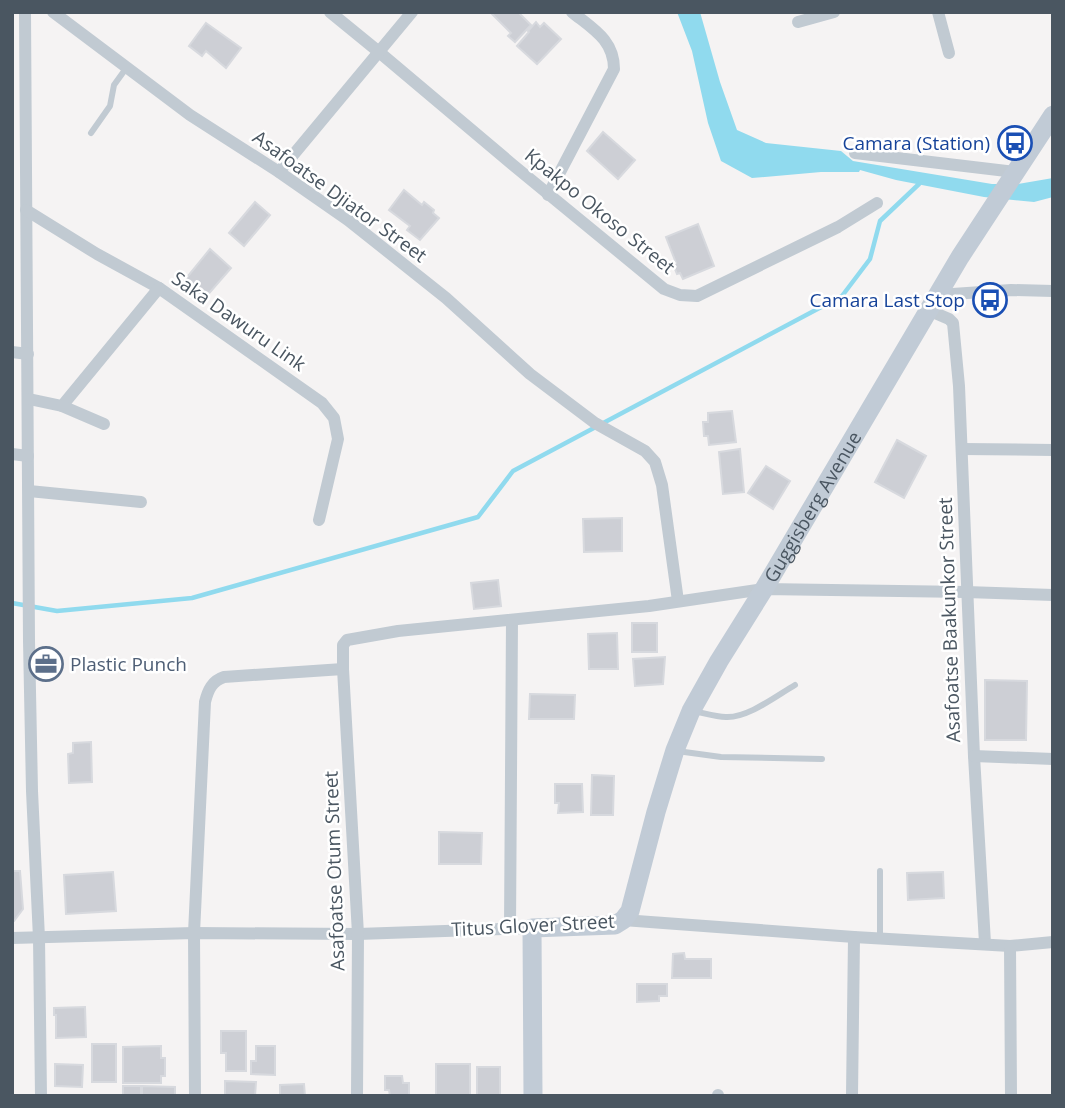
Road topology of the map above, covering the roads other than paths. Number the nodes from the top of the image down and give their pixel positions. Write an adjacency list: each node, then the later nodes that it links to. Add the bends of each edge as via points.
1 (24, 12): 18 (street)
2 (53, 12): 11 (street, Asafoatse Djiator Street)
3 (330, 12): 9 (street, Kpakpo Okoso Street)
4 (412, 12): 9 (street)
5 (572, 12): 20 (street, via 605,40 614,55 614,69)
6 (834, 12): 8 (street)
7 (937, 12): 10 (street)
8 (799, 22)
9 (379, 52): 17 (street); 20 (street, Kpakpo Okoso Street)
10 (949, 53)
11 (127, 68): 14 (lane, via 114,85 110,106); 17 (street, Asafoatse Djiator Street)
12 (1053, 115): 13 (main road, Guggisberg Avenue)
13 (1047, 132): 19 (main road, Guggisberg Avenue)
14 (91, 133)
15 (855, 153): 19 (street)
16 (12, 167): 18 (street)
17 (279, 172): 41 (street, Asafoatse Djiator Street, via 411,269 530,374 595,423 645,451 662,485)
18 (25, 177): 22 (street)
19 (1012, 177): 25 (main road, Guggisberg Avenue)
20 (548, 195): 21 (street, Kpakpo Okoso Street, via 664,289 697,296)
21 (877, 203)
22 (26, 210): 23 (street, Saka Dawuru Link); 27 (street)
23 (159, 288): 29 (street); 37 (street, Saka Dawuru Link, via 322,402 334,418 338,439)
24 (1053, 291): 25 (street, via 1011,290)
25 (933, 302): 31 (street, Asafoatse Baakunkor Street, via 953,324); 38 (main road, Guggisberg Avenue)
26 (12, 352): 27 (street)
27 (28, 354): 28 (street)
28 (29, 400): 29 (street); 34 (street)
29 (62, 406): 30 (street)
30 (104, 424)
31 (962, 449): 32 (street); 39 (street, Asafoatse Baakunkor Street)
32 (1053, 450)
33 (12, 454): 34 (street)
34 (28, 456): 35 (street)
35 (29, 491): 36 (street); 57 (street, via 32,791)
36 (141, 502)
37 (320, 520)
38 (764, 589): 39 (street); 41 (street); 45 (main road, Guggisberg Avenue)
39 (966, 592): 40 (street); 47 (street, Asafoatse Baakunkor Street)
40 (1053, 595)
41 (678, 601): 42 (street)
42 (512, 620): 43 (street, Asafoatse Otum Street, via 347,640); 52 (street)
43 (343, 669): 54 (street, via 224,677 208,690); 55 (street, Asafoatse Otum Street)
44 (795, 685): 45 (lane, via 735,717)
45 (691, 711): 46 (main road, Guggisberg Avenue)
46 (675, 750): 48 (lane, via 721,757); 51 (main road, Guggisberg Avenue, via 630,911)
47 (974, 756): 49 (street); 61 (street, Asafoatse Baakunkor Street)
48 (822, 759)
49 (1053, 759)
50 (880, 871): 58 (lane)
51 (622, 920): 53 (main road, Titus Glover Street, via 615,925); 56 (street, Titus Glover Street)
52 (510, 928): 53 (street, Titus Glover Street); 55 (street, Titus Glover Street)
53 (532, 928): 66 (main road)
54 (194, 933): 55 (street, Titus Glover Street); 57 (street, Titus Glover Street); 64 (street)
55 (358, 933): 65 (street, Asafoatse Otum Street)
56 (853, 937): 58 (street, Titus Glover Street); 67 (street)
57 (39, 938): 59 (street, Titus Glover Street); 63 (street)
58 (880, 938): 61 (street, Titus Glover Street)
59 (12, 939)
60 (1053, 942): 62 (street, Titus Glover Street)
61 (985, 943): 62 (street, Titus Glover Street)
62 (1010, 946): 68 (street)
63 (41, 1096)
64 (195, 1096)
65 (357, 1096)
66 (533, 1096)
67 (852, 1096)
68 (1011, 1096)

